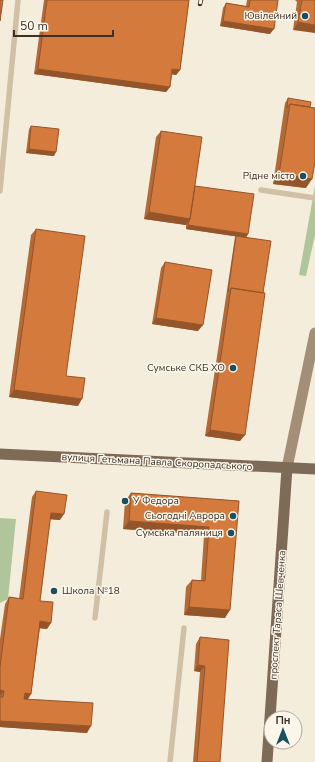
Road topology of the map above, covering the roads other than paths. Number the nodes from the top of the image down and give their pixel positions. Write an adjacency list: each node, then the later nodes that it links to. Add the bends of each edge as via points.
1 (18, 0): 3 (lane)
2 (262, 190): 4 (lane)
3 (0, 192)
4 (315, 198)
5 (315, 333): 6 (main road)
6 (312, 364): 8 (main road)
7 (0, 454): 8 (main road, вулиця Гетьмана Павла Скоропадського)
8 (287, 468): 9 (main road, вулиця Гетьмана Павла Скоропадського); 14 (main road, проспект Тараса Шевченка)
9 (315, 469)
10 (107, 512): 11 (lane)
11 (95, 618)
12 (184, 628): 13 (lane)
13 (170, 762)
14 (267, 762)

